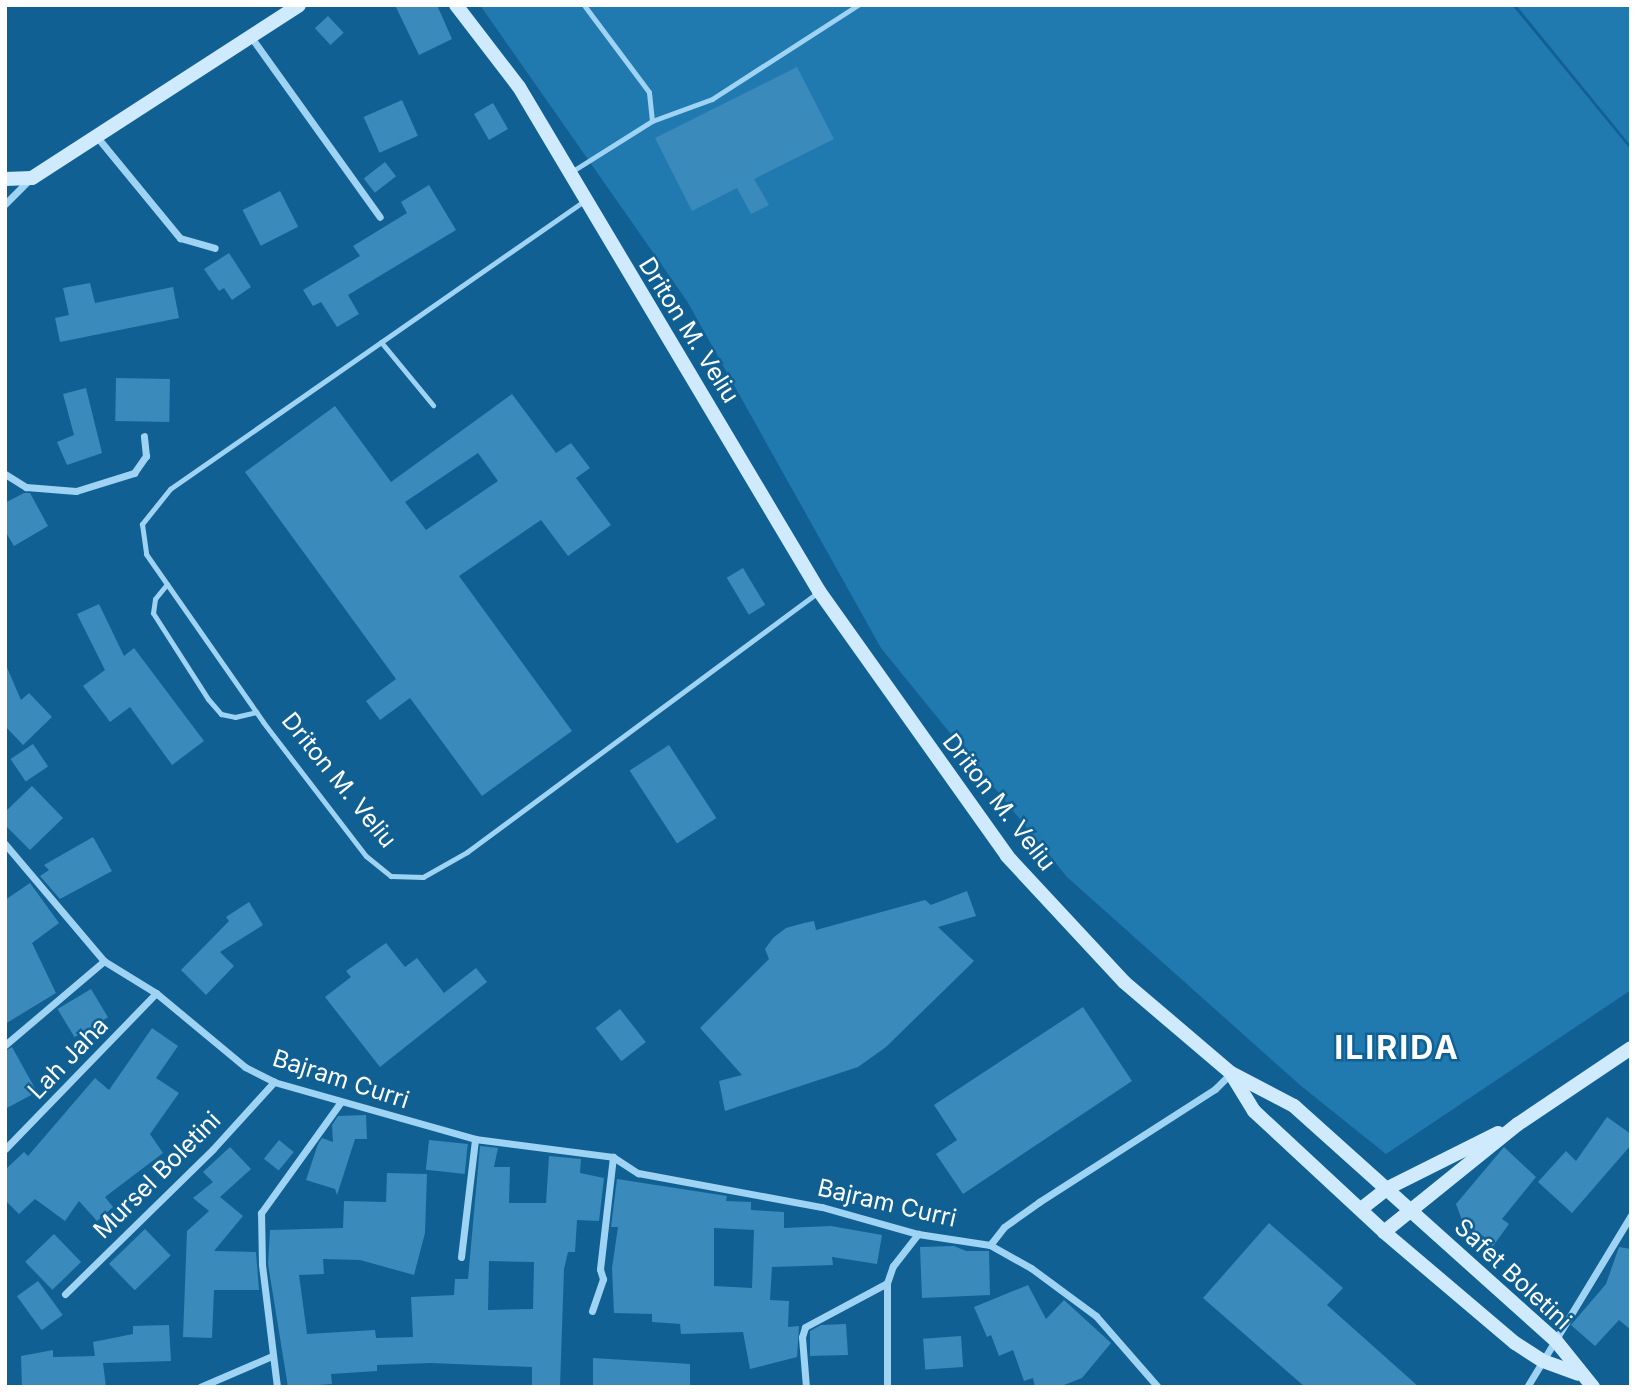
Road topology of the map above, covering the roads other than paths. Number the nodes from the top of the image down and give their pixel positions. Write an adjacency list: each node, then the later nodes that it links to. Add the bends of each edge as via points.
1 (299, 5): 5 (street)
2 (456, 5): 8 (street, Driton M. Veliu, via 519,87)
3 (584, 5): 6 (lane, via 649,92)
4 (858, 5): 6 (lane, via 712,99)
5 (250, 36): 7 (street); 13 (street)
6 (652, 121): 8 (lane)
7 (96, 136): 9 (street); 14 (street, via 180,238)
8 (568, 174): 11 (street, Driton M. Veliu)
9 (32, 178): 10 (street); 12 (street)
10 (5, 179)
11 (584, 201): 15 (lane, Driton M. Veliu); 20 (street, Driton M. Veliu)
12 (5, 204)
13 (380, 217)
14 (215, 248)
15 (381, 342): 16 (lane); 19 (lane, Driton M. Veliu, via 170,489 142,524 146,554)
16 (433, 405)
17 (144, 436): 18 (street, via 146,456 134,473 88,488 42,491)
18 (5, 474)
19 (167, 584): 21 (lane, Driton M. Veliu); 21 (lane, via 155,599 153,612 208,699 222,714 235,717)
20 (819, 591): 21 (lane, Driton M. Veliu, via 467,852 423,877 391,877 366,856); 27 (street, Driton M. Veliu, via 1007,856 1125,982)
21 (256, 712)
22 (5, 844): 23 (street, Bajram Curri)
23 (104, 961): 24 (street, Bajram Curri); 25 (street)
24 (156, 993): 28 (street, Bajram Curri, via 245,1067); 32 (street, Lah Jaha)
25 (5, 1045)
26 (1631, 1048): 30 (street)
27 (1231, 1073): 34 (street, Driton M. Veliu, via 1293,1106); 36 (street, Driton M. Veliu, via 1254,1111); 42 (street, via 1215,1089 1039,1202 1004,1227)
28 (274, 1082): 29 (street, Bajram Curri); 45 (street, Mursel Boletini)
29 (340, 1103): 31 (street, Bajram Curri); 48 (street, via 261,1213)
30 (1518, 1124): 34 (street); 37 (street)
31 (475, 1139): 33 (street, Bajram Curri); 43 (street)
32 (5, 1149)
33 (613, 1157): 41 (street, Bajram Curri, via 638,1173 822,1207); 46 (street, via 603,1279)
34 (1388, 1188): 35 (street, Driton M. Veliu); 36 (street)
35 (1399, 1200): 37 (street, Safet Boletini)
36 (1361, 1209): 39 (street, Driton M. Veliu)
37 (1410, 1211): 40 (street); 47 (street, Safet Boletini)
38 (1631, 1215): 47 (street)
39 (1373, 1220): 40 (street, Safet Boletini)
40 (1384, 1232): 49 (street, Safet Boletini)
41 (918, 1234): 42 (street, Bajram Curri); 44 (street, via 893,1266)
42 (990, 1245): 55 (street, Bajram Curri, via 1031,1268 1096,1316)
43 (461, 1257)
44 (887, 1283): 53 (street, via 805,1327); 54 (street)
45 (65, 1293)
46 (592, 1311)
47 (1556, 1341): 49 (street); 50 (street, Safet Boletini)
48 (272, 1356): 51 (street); 52 (street)
49 (1543, 1361): 50 (street, Safet Boletini); 56 (street)
50 (1579, 1374): 57 (street, Safet Boletini)
51 (200, 1387)
52 (277, 1387)
53 (806, 1387)
54 (887, 1387)
55 (1158, 1387)
56 (1527, 1387)
57 (1592, 1387)

